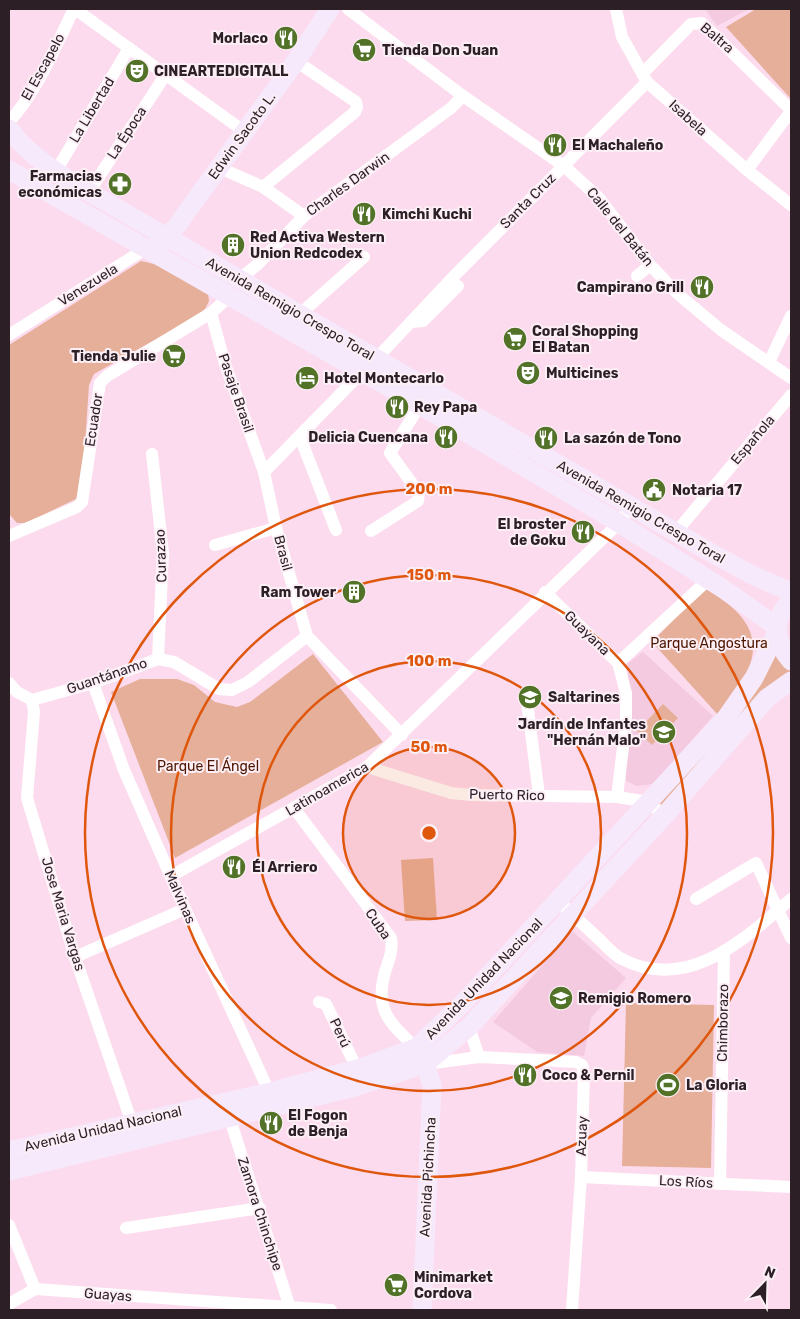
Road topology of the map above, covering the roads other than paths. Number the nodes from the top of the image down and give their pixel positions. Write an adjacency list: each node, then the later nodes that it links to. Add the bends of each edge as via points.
1 (75, 9): 5 (street); 11 (street, El Escapelo, via 48,61)
2 (330, 9): 6 (main road, Edwin Sacoto L.)
3 (348, 9): 9 (street, Calle del Batán)
4 (616, 9): 8 (street, Isabela, via 622,37)
5 (129, 48): 7 (street); 18 (street, La Libertad)
6 (296, 61): 13 (main road, Edwin Sacoto L.); 19 (street, via 356,102 357,108)
7 (166, 74): 13 (street); 20 (street, La Época)
8 (645, 78): 10 (street, Baltra, via 690,24 702,23); 14 (street, Santa Cruz); 17 (street, Isabela)
9 (463, 96): 14 (street, Calle del Batán); 22 (street, Charles Darwin)
10 (791, 111): 17 (street)
11 (9, 122)
12 (9, 129): 18 (main road, Avenida Remigio Crespo Toral)
13 (245, 132): 15 (main road, Edwin Sacoto L.)
14 (564, 166): 26 (street, Calle del Batán, via 599,198); 33 (street, Santa Cruz)
15 (220, 168): 19 (street); 23 (main road, Edwin Sacoto L.)
16 (9, 170): 24 (main road, Avenida Remigio Crespo Toral)
17 (747, 170): 21 (street, Isabela)
18 (56, 171): 20 (main road, Avenida Remigio Crespo Toral)
19 (263, 187): 22 (street)
20 (89, 192): 23 (main road, Avenida Remigio Crespo Toral)
21 (791, 205)
22 (304, 216): 29 (street, Charles Darwin)
23 (168, 238): 24 (main road, Venezuela); 29 (main road, Avenida Remigio Crespo Toral)
24 (145, 249): 29 (main road, Avenida Remigio Crespo Toral); 34 (street, Venezuela)
25 (364, 257): 31 (street)
26 (650, 266): 27 (street); 36 (street, Calle del Batán, via 721,330)
27 (637, 276)
28 (458, 286): 33 (street, Santa Cruz, via 423,321)
29 (234, 288): 30 (street, Ecuador); 31 (main road, Avenida Remigio Crespo Toral); 37 (main road, Avenida Remigio Crespo Toral)
30 (211, 313): 43 (street, Pasaje Brasil); 50 (street, Ecuador, via 100,383 82,502)
31 (300, 314): 35 (main road, Avenida Remigio Crespo Toral)
32 (791, 316): 36 (street)
33 (411, 322): 35 (street, Santa Cruz)
34 (9, 335)
35 (376, 359): 44 (main road, Avenida Remigio Crespo Toral)
36 (769, 362): 38 (street, Calle del Batán)
37 (362, 372): 40 (main road, Avenida Remigio Crespo Toral); 41 (street)
38 (791, 378)
39 (791, 395): 49 (street, Española)
40 (420, 405): 45 (main road, Avenida Remigio Crespo Toral); 48 (street, via 390,453 419,493 418,501)
41 (300, 437): 43 (street); 47 (street)
42 (152, 454): 58 (street, Curazao, via 163,553)
43 (264, 472): 46 (street, Brasil)
44 (632, 505): 45 (street, Latinoamerica); 49 (main road, Avenida Remigio Crespo Toral)
45 (619, 523): 52 (main road, Avenida Remigio Crespo Toral); 53 (street, Latinoamerica)
46 (276, 528): 51 (street); 57 (street, Brasil)
47 (336, 530)
48 (370, 531)
49 (676, 532): 54 (main road, Avenida Remigio Crespo Toral, via 737,568)
50 (9, 536)
51 (215, 545)
52 (709, 579): 56 (main road, Avenida Remigio Crespo Toral); 60 (street)
53 (545, 592): 60 (street, Guayana); 66 (street, Latinoamerica)
54 (791, 592)
55 (791, 601): 56 (main road, Avenida Unidad Nacional, via 781,614)
56 (777, 629): 59 (main road, via 779,643); 70 (main road, Avenida Unidad Nacional, via 744,695)
57 (307, 636): 58 (street, Guantánamo, via 248,682 232,690 219,689 174,662); 66 (street, Brasil)
58 (158, 659): 63 (street, Guantánamo)
59 (791, 662)
60 (618, 663): 69 (street, Guayana, via 626,693 626,723)
61 (791, 681): 72 (main road, Avenida Unidad Nacional, via 767,698)
62 (9, 682): 65 (street, via 17,692)
63 (93, 684): 65 (street, Guantánamo); 73 (street, Malvinas, via 124,770)
64 (526, 694): 68 (street)
65 (32, 700): 82 (street, Jose Maria Vargas, via 34,712 27,798)
66 (402, 735): 67 (street, Latinoamerica)
67 (368, 768): 68 (street, Puerto Rico, via 451,792); 71 (street, Latinoamerica)
68 (540, 795): 69 (street, Puerto Rico)
69 (617, 797): 70 (street, Puerto Rico)
70 (649, 802): 72 (street); 76 (main road, Avenida Unidad Nacional)
71 (294, 808): 73 (street, Latinoamerica); 85 (street, Cuba, via 391,938 393,952 380,989 382,1004 390,1023)
72 (664, 816): 79 (main road, Avenida Unidad Nacional)
73 (171, 876): 77 (street, Malvinas)
74 (696, 899): 78 (street, via 756,863)
75 (791, 899): 78 (street)
76 (558, 901): 79 (street); 85 (main road, Avenida Unidad Nacional, via 460,1007)
77 (185, 908): 82 (street); 88 (street, Malvinas)
78 (778, 910): 80 (street); 81 (street)
79 (573, 915): 81 (street, via 618,958 640,966 680,970); 84 (main road, Avenida Unidad Nacional)
80 (791, 938)
81 (724, 952): 95 (street, Chimborazo)
82 (75, 957): 90 (street, Jose Maria Vargas)
83 (319, 1002): 87 (street, Perú, via 326,1004)
84 (469, 1027): 85 (main road, Avenida Unidad Nacional); 86 (street)
85 (421, 1056): 86 (street, Azuay); 87 (main road, Avenida Unidad Nacional); 88 (main road, Avenida Unidad Nacional, via 354,1087); 104 (main road, Avenida Pichincha, via 432,1085)
86 (479, 1057): 94 (street, Azuay, via 576,1062 582,1065)
87 (356, 1068): 88 (main road, Avenida Unidad Nacional)
88 (273, 1100): 89 (main road, Avenida Unidad Nacional); 90 (main road, Avenida Unidad Nacional)
89 (230, 1119): 91 (main road, Avenida Unidad Nacional); 97 (street, Zamora Chinchipe)
90 (133, 1123): 91 (street); 92 (main road, Avenida Unidad Nacional)
91 (137, 1142): 93 (main road, Avenida Unidad Nacional)
92 (9, 1151)
93 (9, 1171)
94 (581, 1177): 95 (street, Los Ríos); 105 (street, Azuay)
95 (720, 1184): 96 (street, Los Ríos)
96 (791, 1187)
97 (260, 1208): 99 (street); 102 (street, Zamora Chinchipe)
98 (9, 1225): 100 (street)
99 (126, 1228)
100 (34, 1289): 101 (street); 102 (street, Guayas)
101 (9, 1304)
102 (290, 1308): 103 (street, Guayas)
103 (331, 1310)
104 (422, 1310)
105 (572, 1310)

